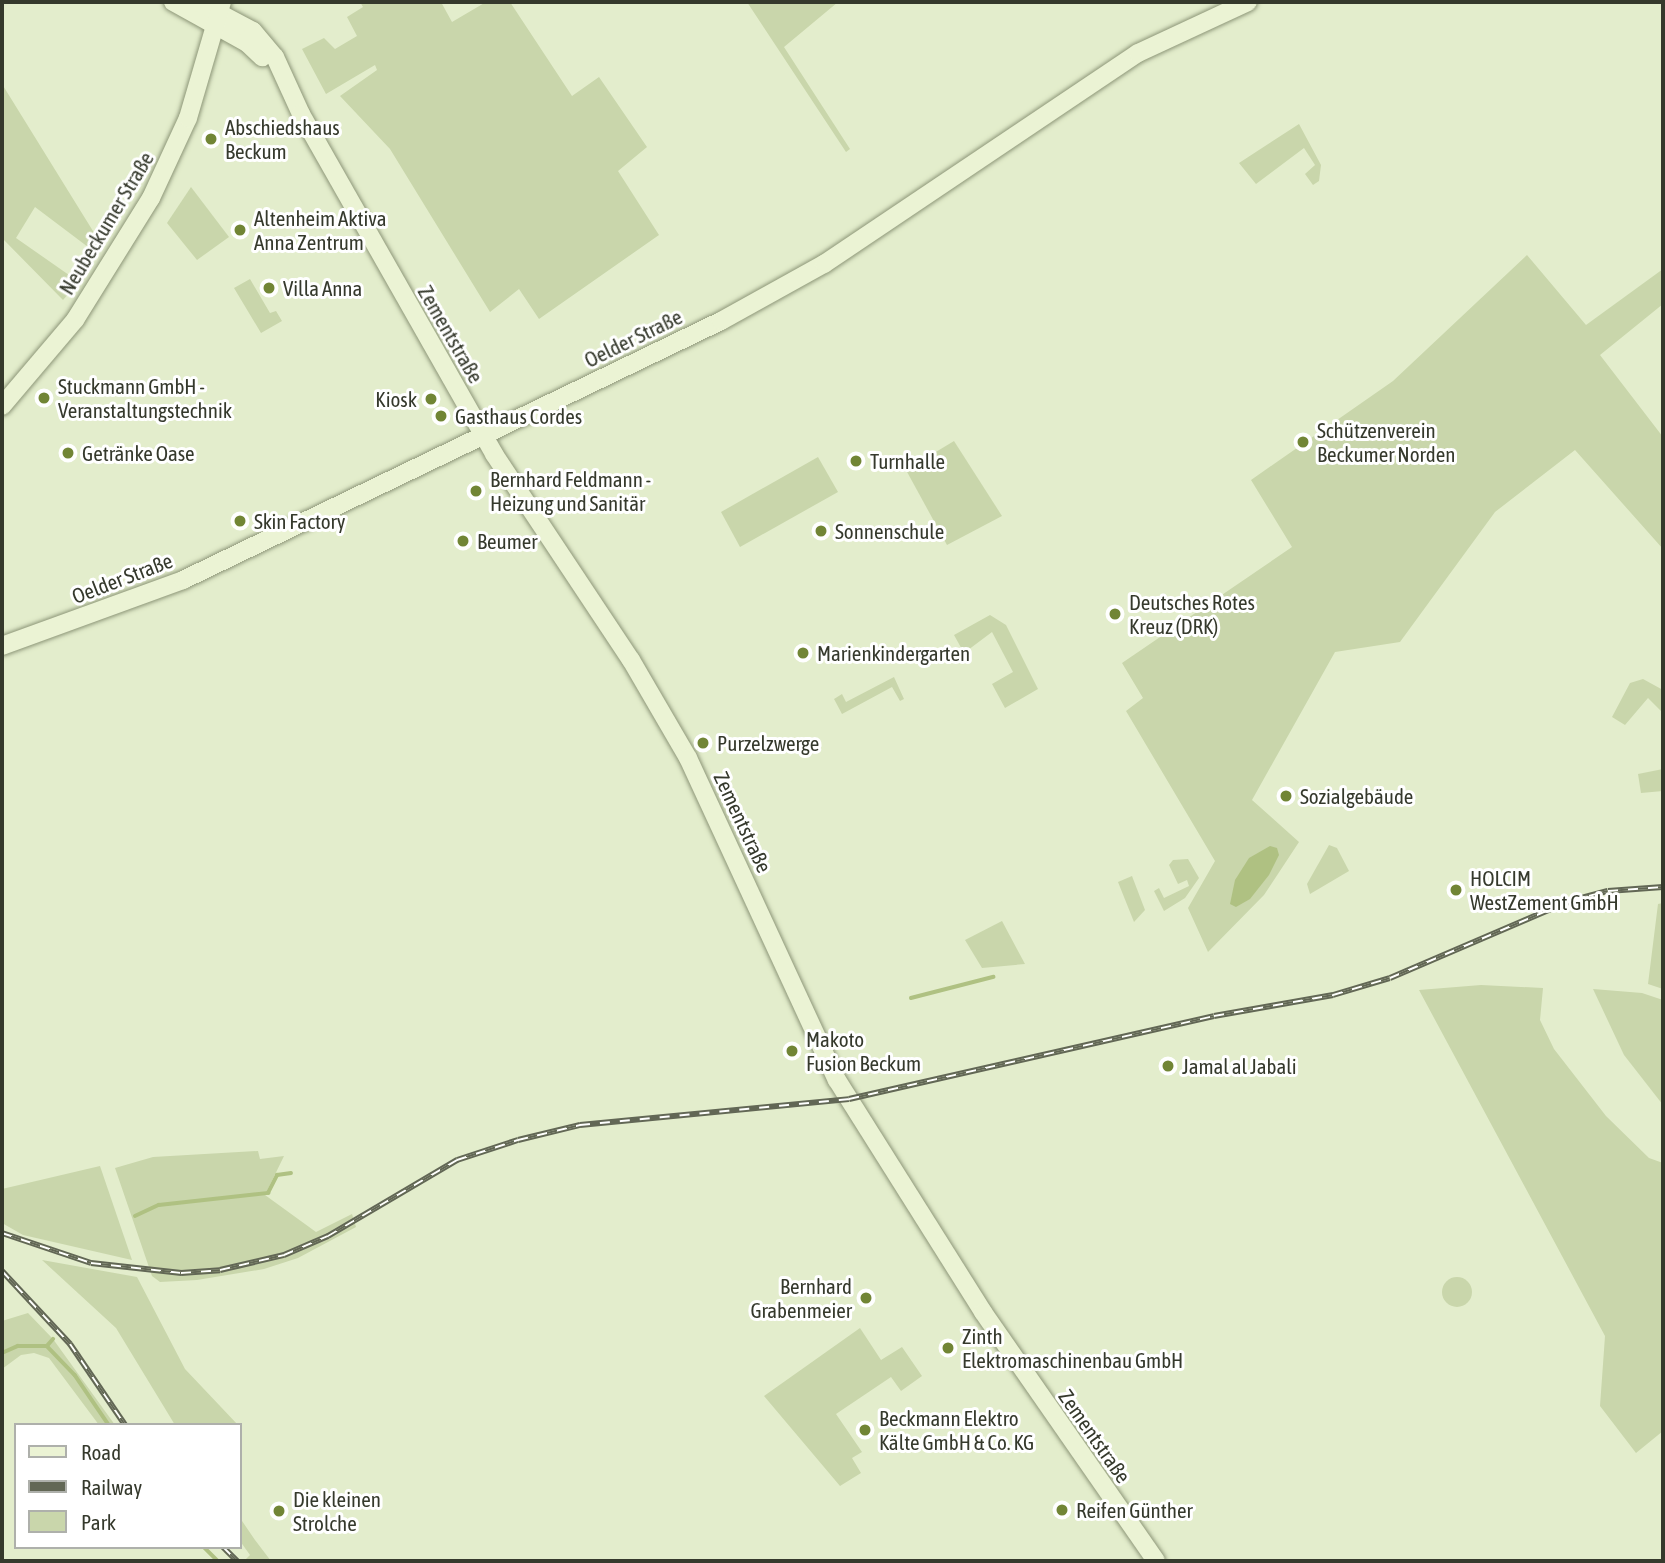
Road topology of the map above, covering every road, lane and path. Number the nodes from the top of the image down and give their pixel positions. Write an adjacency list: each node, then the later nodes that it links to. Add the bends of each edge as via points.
1 (173, 2): 4 (street, Zementstraße)
2 (198, 2): 4 (street, Zementstraße)
3 (1248, 2): 6 (street, Oelder Straße, via 1177,32 1102,75 824,264 721,321)
4 (219, 13): 5 (street, Neubeckumer Straße, via 188,118 151,198 75,320); 6 (street, Zementstraße, via 292,98)
5 (2, 406)
6 (484, 436): 7 (street, Oelder Straße, via 183,580); 8 (street, Zementstraße, via 649,688 688,758 849,1099 983,1312)
7 (2, 646)
8 (1156, 1561)

